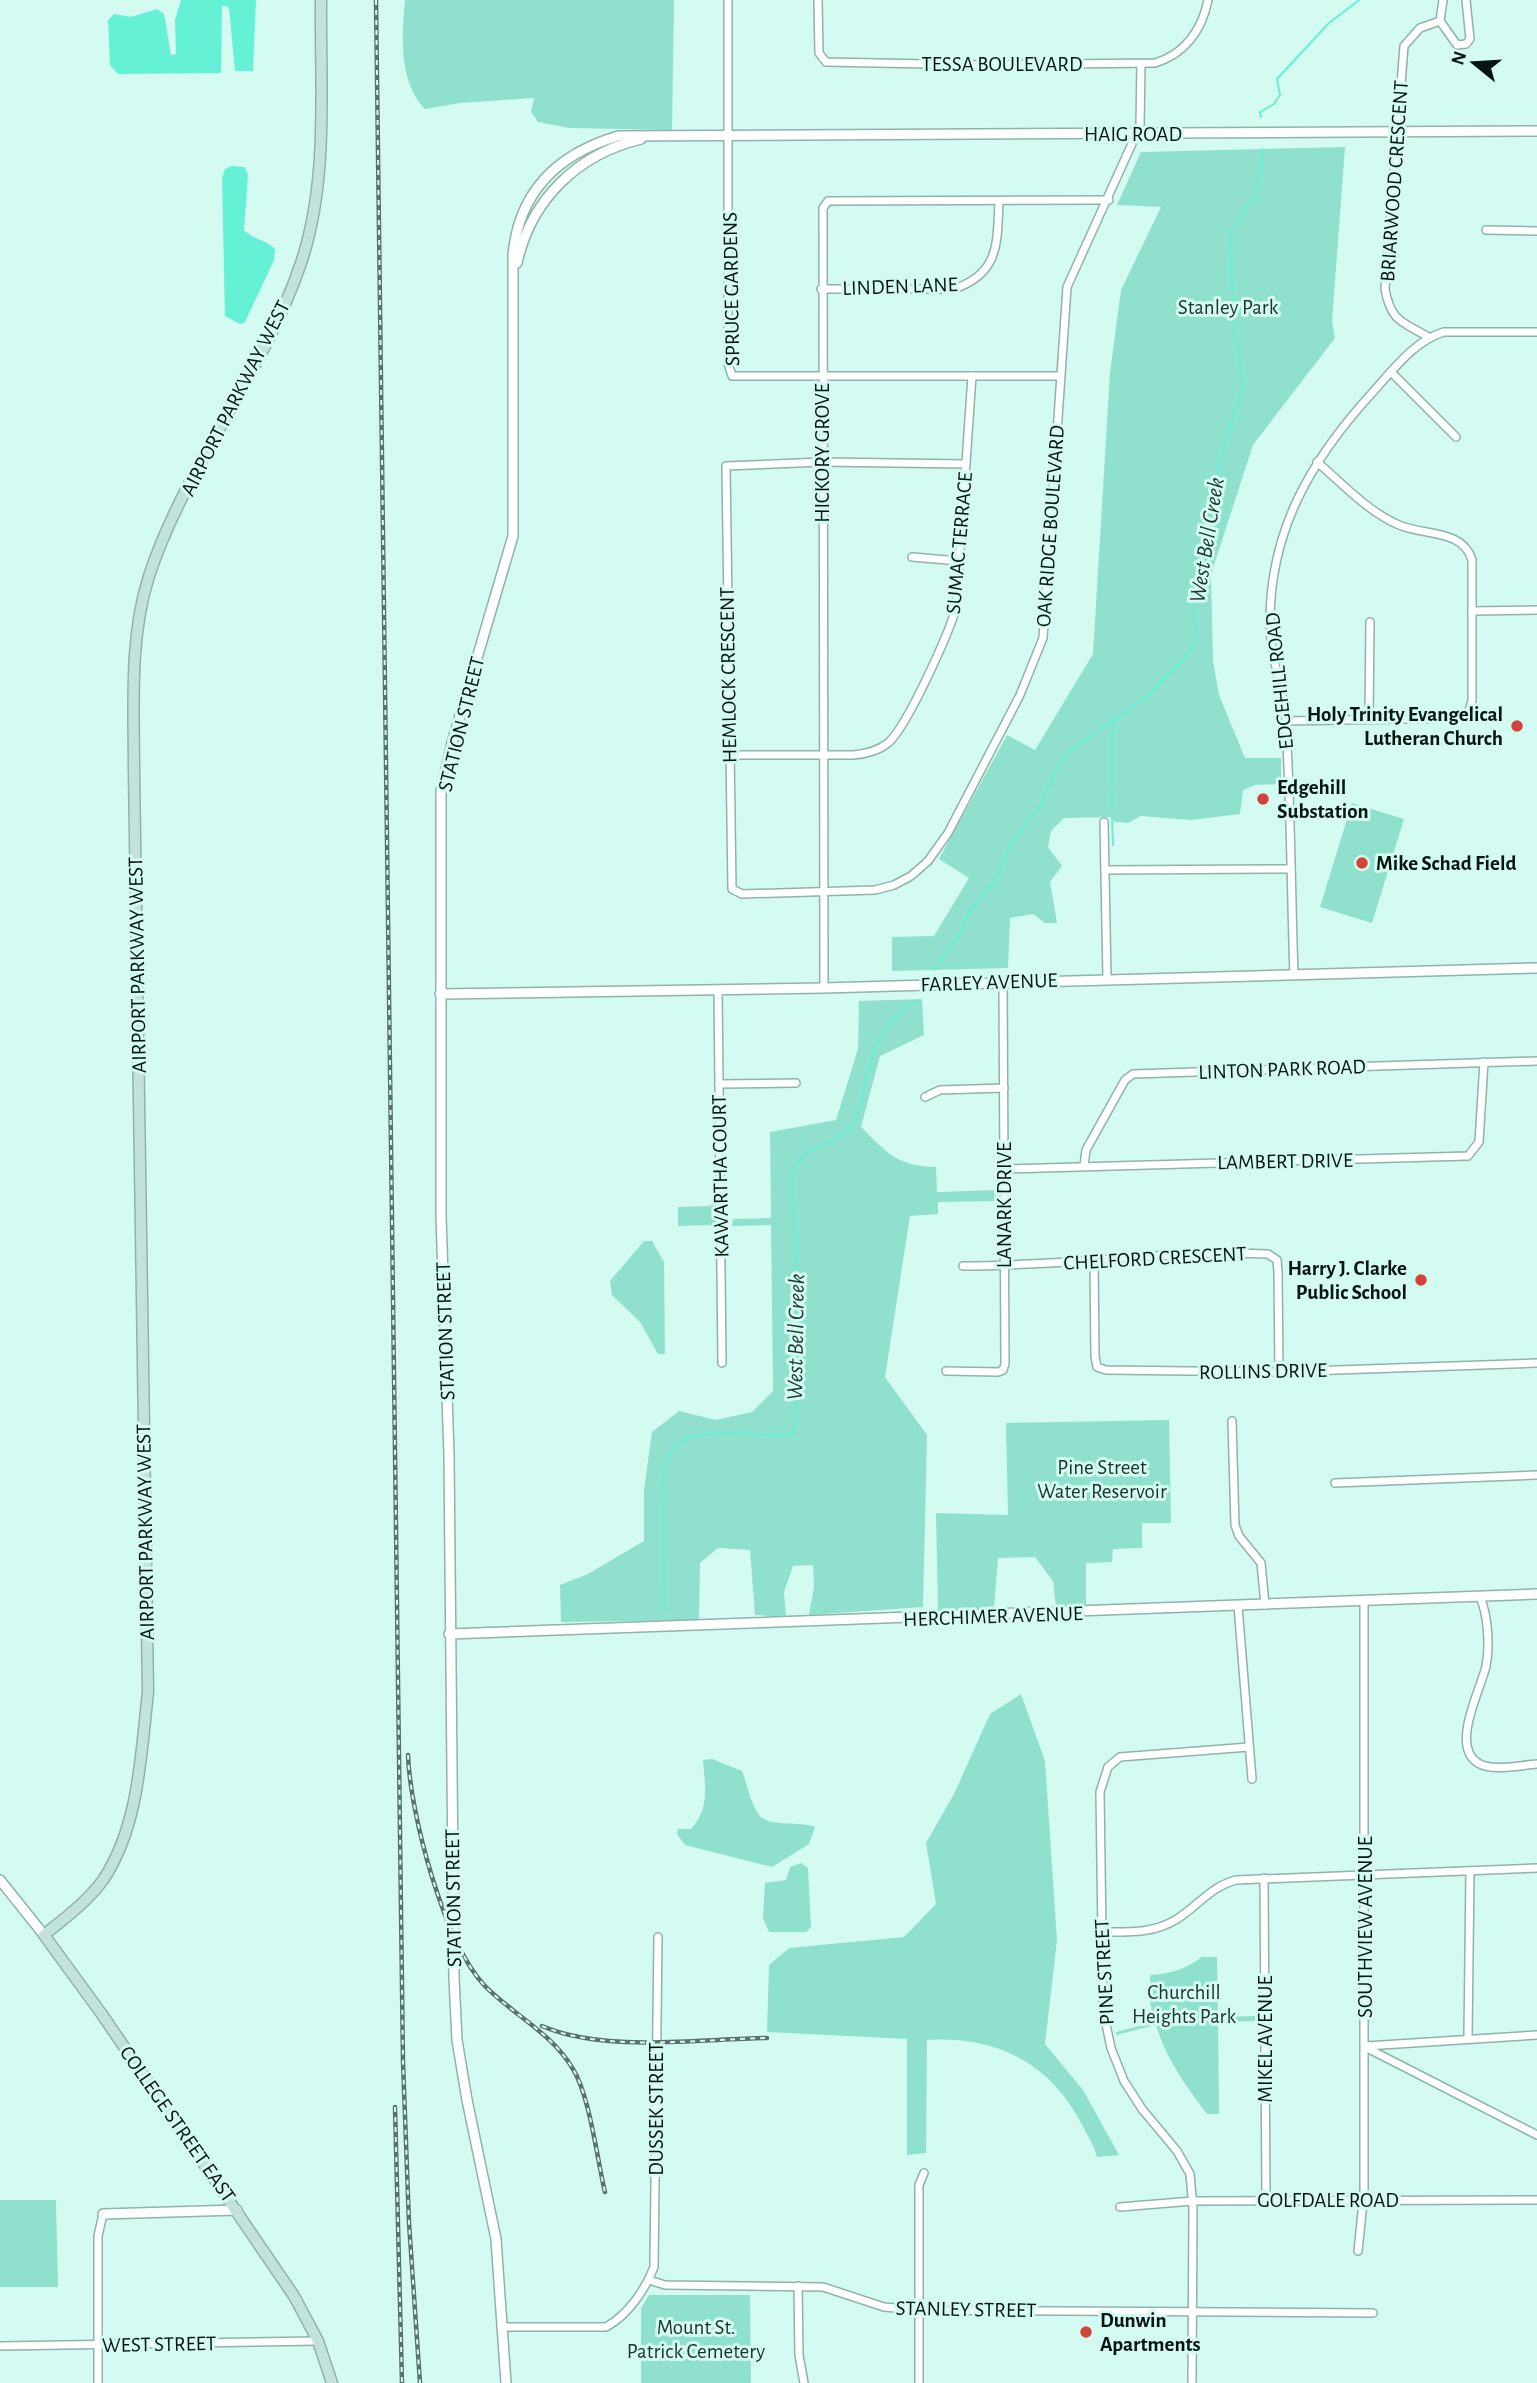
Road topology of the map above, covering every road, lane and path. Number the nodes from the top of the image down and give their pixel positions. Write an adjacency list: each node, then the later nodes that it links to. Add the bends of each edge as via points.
1 (321, 0): 83 (main road, AIRPORT PARKWAY WEST, via 319,155 302,261 257,360 172,520 142,606 135,672 134,771 148,1692 139,1769 117,1854 102,1881)
2 (728, 0): 11 (street, SPRUCE GARDENS)
3 (818, 0): 8 (street, TESSA BOULEVARD, via 819,53 830,63)
4 (1208, 0): 8 (street, TESSA BOULEVARD, via 1199,28 1179,52)
5 (1443, 0): 7 (street)
6 (1466, 0): 7 (street, via 1470,38 1466,44 1452,42)
7 (1440, 21): 10 (street, BRIARWOOD CRESCENT, via 1420,28 1404,46)
8 (1140, 64): 12 (street, OAK RIDGE BOULEVARD)
9 (1537, 131): 10 (street, HAIG ROAD)
10 (1396, 132): 12 (street, HAIG ROAD); 21 (street, BRIARWOOD CRESCENT, via 1385,289 1388,308 1399,321)
11 (730, 134): 12 (street, HAIG ROAD); 13 (street, STATION STREET); 25 (street, SPRUCE GARDENS, via 727,363 732,376)
12 (1136, 134): 14 (street, OAK RIDGE BOULEVARD)
13 (656, 135): 18 (street, STATION STREET, via 609,149 558,183 530,224); 18 (street, STATION STREET, via 618,136 598,142 575,152 549,174 522,212 515,233)
14 (1109, 200): 15 (street, HICKORY GROVE); 24 (street, OAK RIDGE BOULEVARD, via 1068,287)
15 (999, 201): 19 (street, LINDEN LANE, via 993,256 967,284 954,289); 19 (street, HICKORY GROVE, via 828,201 823,208)
16 (1486, 230): 17 (street)
17 (1537, 231)
18 (513, 284): 49 (street, STATION STREET, via 513,536 442,791)
19 (821, 289): 25 (street, HICKORY GROVE)
20 (1537, 332): 21 (street, via 1444,332)
21 (1430, 338): 22 (street, EDGEHILL ROAD)
22 (1391, 372): 26 (street); 28 (street, EDGEHILL ROAD)
23 (972, 376): 24 (street, SPRUCE GARDENS); 25 (street, SPRUCE GARDENS); 29 (street, SUMAC TERRACE)
24 (1060, 376): 42 (street, OAK RIDGE BOULEVARD, via 1043,638 1030,673 948,833 928,861 894,886)
25 (822, 377): 27 (street, HICKORY GROVE)
26 (1455, 437)
27 (822, 462): 29 (street); 37 (street, HICKORY GROVE); 38 (street, HEMLOCK CRESCENT, via 726,466)
28 (1317, 462): 33 (street, via 1397,525 1457,539 1468,547); 36 (street, EDGEHILL ROAD, via 1291,509 1273,578 1270,626)
29 (966, 464): 31 (street, SUMAC TERRACE)
30 (912, 556): 31 (street)
31 (959, 561): 37 (street, SUMAC TERRACE, via 949,633 890,742 866,754)
32 (1537, 610): 33 (street)
33 (1472, 611): 35 (street, via 1472,701 1468,713 1455,718)
34 (1370, 622): 35 (street)
35 (1369, 718): 36 (street)
36 (1286, 721): 40 (street, EDGEHILL ROAD)
37 (822, 754): 38 (street, SUMAC TERRACE); 42 (street, HICKORY GROVE)
38 (730, 755): 42 (street, HEMLOCK CRESCENT, via 732,889 742,894)
39 (1104, 822): 41 (street)
40 (1291, 869): 41 (street); 44 (street, EDGEHILL ROAD)
41 (1105, 870): 45 (street)
42 (823, 891): 47 (street, HICKORY GROVE)
43 (1537, 968): 44 (street, FARLEY AVENUE)
44 (1294, 975): 45 (street, FARLEY AVENUE)
45 (1107, 978): 46 (street, FARLEY AVENUE)
46 (1003, 982): 47 (street, FARLEY AVENUE); 54 (street, LANARK DRIVE)
47 (824, 988): 48 (street, FARLEY AVENUE)
48 (718, 990): 49 (street, FARLEY AVENUE); 53 (street, KAWARTHA COURT)
49 (440, 994): 73 (street, STATION STREET)
50 (1537, 1061): 51 (street, LINTON PARK ROAD)
51 (1484, 1062): 56 (street, LINTON PARK ROAD, via 1133,1074 1125,1080 1086,1150); 56 (street, LAMBERT DRIVE, via 1479,1142 1468,1156)
52 (796, 1083): 53 (street)
53 (719, 1084): 61 (street, KAWARTHA COURT)
54 (1004, 1088): 55 (street, via 940,1090); 57 (street, LANARK DRIVE)
55 (925, 1097)
56 (1084, 1167): 57 (street, LAMBERT DRIVE)
57 (1004, 1169): 60 (street, LANARK DRIVE)
58 (1094, 1259): 60 (street, CHELFORD CRESCENT); 64 (street, ROLLINS DRIVE, via 1097,1367 1142,1372); 64 (street, CHELFORD CRESCENT, via 1268,1254 1277,1260 1279,1272)
59 (963, 1266): 60 (street, CHELFORD CRESCENT)
60 (1004, 1266): 63 (street, LANARK DRIVE, via 1003,1370)
61 (722, 1363)
62 (1537, 1363): 64 (street, ROLLINS DRIVE)
63 (946, 1371)
64 (1279, 1372)
65 (1232, 1421): 71 (street, via 1235,1525 1261,1563)
66 (1537, 1475): 67 (street)
67 (1335, 1483)
68 (1537, 1594): 69 (street, HERCHIMER AVENUE)
69 (1480, 1597): 70 (street, HERCHIMER AVENUE); 75 (street, via 1488,1648 1468,1720 1470,1755 1478,1764)
70 (1364, 1602): 71 (street, HERCHIMER AVENUE); 79 (street, SOUTHVIEW AVENUE)
71 (1265, 1605): 72 (street, HERCHIMER AVENUE)
72 (1238, 1606): 73 (street, HERCHIMER AVENUE); 74 (street)
73 (449, 1634): 103 (street, STATION STREET, via 457,2040 496,2239)
74 (1249, 1747): 76 (street); 82 (street, PINE STREET, via 1128,1755 1108,1767 1100,1792)
75 (1537, 1764)
76 (1252, 1779)
77 (1537, 1868): 78 (street)
78 (1470, 1871): 79 (street); 86 (street)
79 (1364, 1876): 80 (street); 87 (street, SOUTHVIEW AVENUE)
80 (1264, 1878): 82 (street, via 1216,1887 1177,1919 1152,1930); 90 (street, MIKEL AVENUE)
81 (0, 1880): 83 (street, COLLEGE STREET EAST)
82 (1101, 1932): 92 (street, PINE STREET, via 1103,2010 1111,2048 1133,2096 1185,2162)
83 (44, 1935): 95 (main road, COLLEGE STREET EAST)
84 (658, 1937): 98 (street, DUSSEK STREET, via 654,2267)
85 (1537, 2035): 86 (street)
86 (1468, 2037): 87 (street)
87 (1365, 2047): 88 (street); 93 (street, SOUTHVIEW AVENUE)
88 (1537, 2135)
89 (924, 2173): 100 (street, via 919,2185)
90 (1266, 2200): 92 (street, GOLFDALE ROAD); 93 (street, GOLFDALE ROAD)
91 (1537, 2200): 93 (street, GOLFDALE ROAD)
92 (1193, 2201): 94 (street, GOLFDALE ROAD); 101 (street, PINE STREET)
93 (1364, 2201): 97 (street, SOUTHVIEW AVENUE)
94 (1120, 2207)
95 (237, 2210): 96 (street); 104 (main road, COLLEGE STREET EAST, via 294,2296)
96 (103, 2214): 105 (street, via 98,2236)
97 (1358, 2251)
98 (649, 2280): 99 (street, STANLEY STREET, via 665,2285); 103 (street, via 621,2319 606,2327)
99 (798, 2286): 100 (street, STANLEY STREET, via 823,2287 884,2307); 110 (street)
100 (917, 2310): 101 (street, STANLEY STREET); 111 (street)
101 (1193, 2312): 102 (street, STANLEY STREET); 112 (street, PINE STREET)
102 (1373, 2313)
103 (501, 2327): 109 (street, STATION STREET)
104 (318, 2342): 105 (street, WEST STREET); 108 (main road, COLLEGE STREET EAST)
105 (100, 2344): 106 (street, WEST STREET); 107 (street)
106 (0, 2346)
107 (98, 2383)
108 (332, 2383)
109 (506, 2383)
110 (804, 2383)
111 (919, 2383)
112 (1192, 2383)

